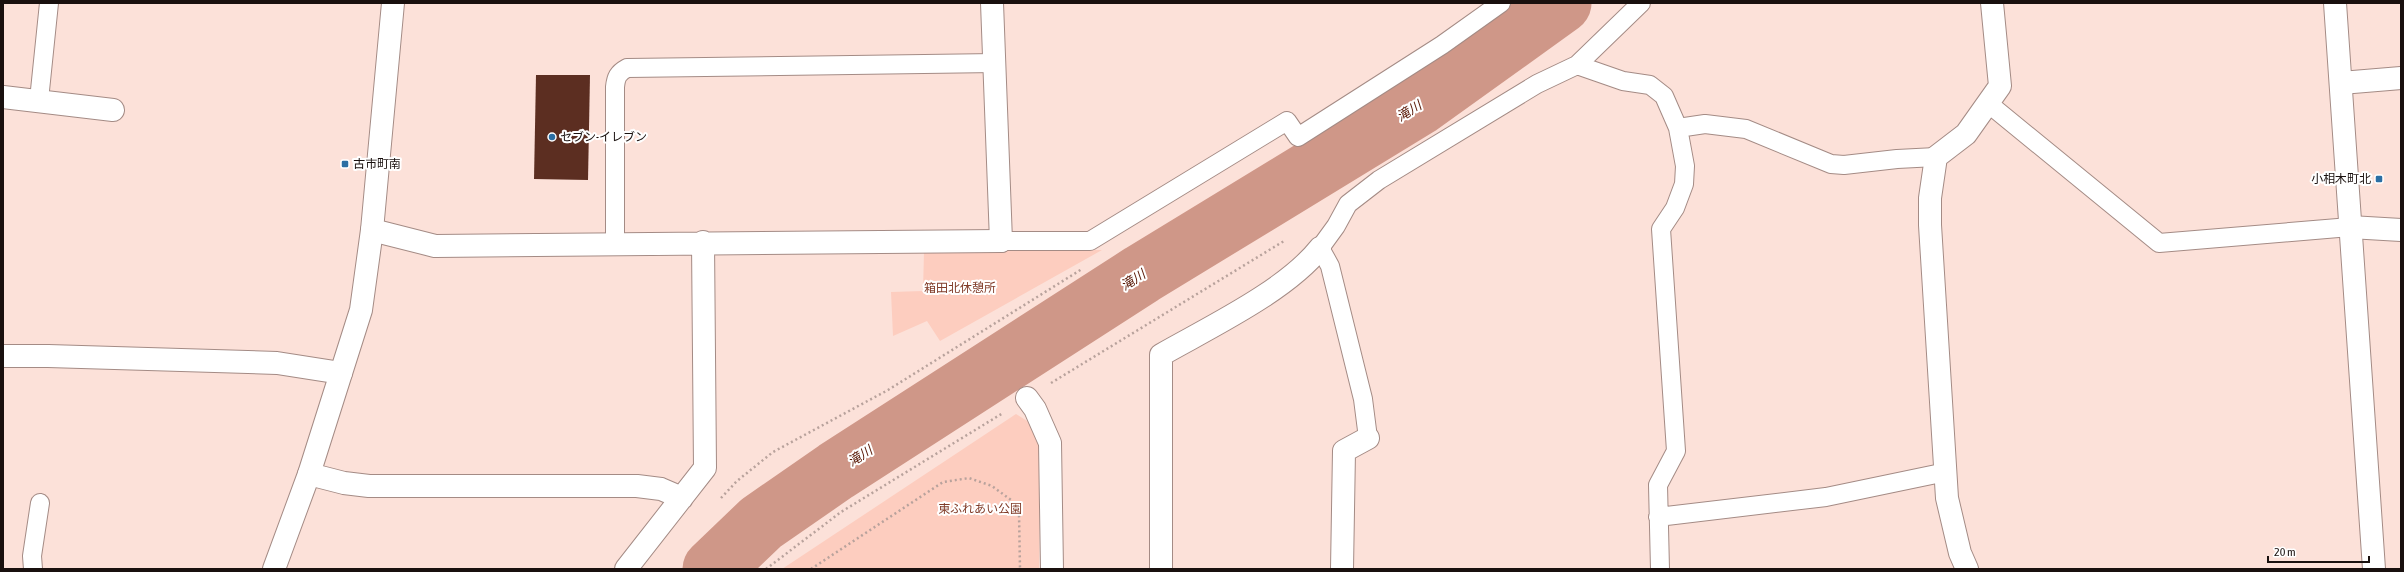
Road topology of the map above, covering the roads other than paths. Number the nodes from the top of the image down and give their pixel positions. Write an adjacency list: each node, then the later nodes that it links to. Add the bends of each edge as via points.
1 (49, 3): 13 (lane)
2 (394, 3): 19 (street)
3 (992, 3): 8 (street)
4 (1501, 3): 21 (lane, via 1442,45 1298,137 1287,121 1090,241)
5 (1641, 3): 9 (lane)
6 (1992, 3): 14 (street, via 2000,86)
7 (2334, 3): 11 (street)
8 (996, 63): 21 (street); 23 (lane, via 627,68 616,78 615,87)
9 (1577, 64): 16 (lane, via 1623,81 1650,85 1664,96); 24 (lane, via 1537,84 1379,180 1348,204)
10 (2401, 78): 11 (street)
11 (2341, 83): 18 (street)
12 (3, 97): 13 (street)
13 (39, 100): 15 (street)
14 (1989, 104): 17 (street, via 1966,134); 18 (lane, via 2158,243)
15 (113, 110)
16 (1678, 128): 17 (lane, via 1705,124 1746,130 1831,164); 33 (lane, via 1685,166 1684,184 1675,208 1661,229 1676,451 1658,485)
17 (1936, 157): 29 (street, via 1930,198 1930,225)
18 (2350, 227): 20 (street); 42 (street)
19 (372, 230): 23 (street, via 435,246); 26 (street, via 361,310)
20 (2401, 230)
21 (1001, 241): 22 (street)
22 (703, 242): 23 (street); 31 (street, via 705,468)
23 (615, 243)
24 (1320, 248): 28 (lane, via 1330,266 1363,399); 38 (street, via 1309,262 1267,292 1161,355)
25 (3, 356): 26 (street, via 277,363)
26 (341, 373): 30 (street)
27 (1027, 398): 37 (street, via 1035,409 1050,443)
28 (1368, 438): 39 (street, via 1344,451)
29 (1946, 472): 33 (lane, via 1826,497); 41 (street, via 1947,498 1960,552)
30 (309, 474): 31 (street, via 369,486 637,486 661,489); 35 (street)
31 (682, 498): 36 (street)
32 (40, 503): 34 (lane, via 32,556)
33 (1658, 517): 40 (lane)
34 (33, 569)
35 (274, 569)
36 (626, 569)
37 (1052, 569)
38 (1161, 569)
39 (1342, 569)
40 (1660, 569)
41 (1967, 569)
42 (2374, 569)

